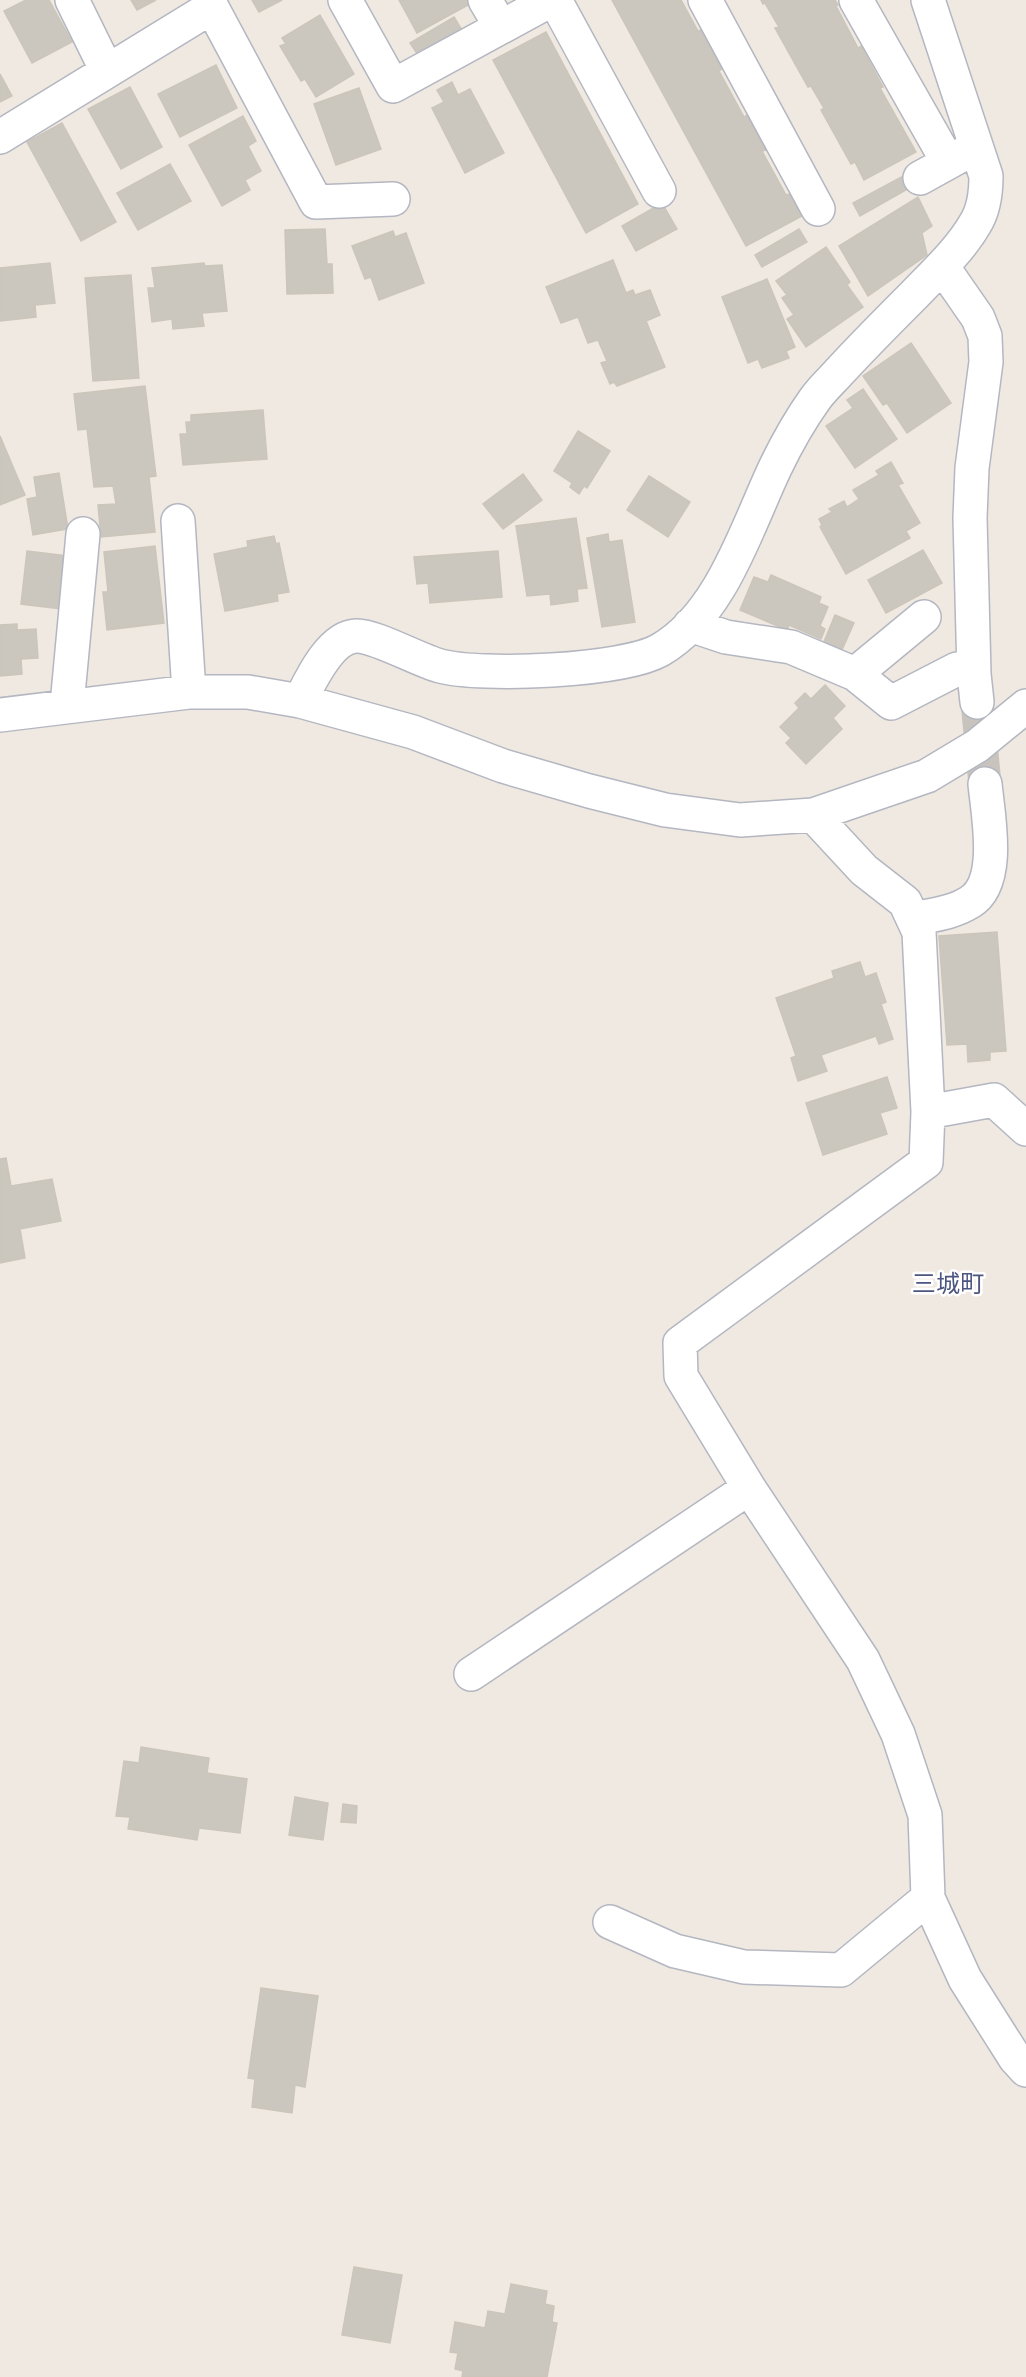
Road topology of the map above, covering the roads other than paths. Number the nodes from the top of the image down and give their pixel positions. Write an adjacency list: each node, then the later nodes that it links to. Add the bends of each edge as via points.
1 (72, 0): 10 (street)
2 (345, 0): 9 (street, via 393,86)
3 (551, 0): 9 (street)
4 (555, 0): 15 (street)
5 (705, 0): 17 (street)
6 (856, 0): 13 (street)
7 (928, 0): 12 (street)
8 (210, 4): 10 (street); 16 (street, via 316,202)
9 (493, 14)
10 (107, 71): 11 (street)
11 (0, 137)
12 (976, 147): 13 (street); 18 (street, via 986,176 986,197 976,223)
13 (948, 162): 14 (street)
14 (920, 178)
15 (659, 191)
16 (393, 200)
17 (818, 210)
18 (942, 266): 22 (street, via 816,398 776,466 715,593); 23 (street, via 978,318 985,336 986,362 970,508 975,688 957,669 891,703)
19 (178, 521): 24 (street)
20 (83, 534): 26 (street)
21 (924, 617): 23 (street)
22 (690, 625): 23 (street, via 726,636 791,647); 25 (street, via 660,650 629,660 511,671 441,666 356,636 339,642 314,673)
23 (855, 674)
24 (189, 692): 25 (street, via 248,692); 26 (street)
25 (300, 701): 30 (street, via 413,732 514,769 665,810 740,820)
26 (67, 705): 28 (street)
27 (1026, 706): 30 (street, via 977,746 927,776)
28 (0, 715)
29 (984, 784): 31 (street, via 991,857 984,886 973,901 953,911)
30 (813, 815): 31 (street, via 864,870 905,902)
31 (913, 919): 32 (street, via 919,932)
32 (928, 1112): 33 (street, via 994,1100); 34 (street, via 926,1162 680,1343 681,1376)
33 (1026, 1129)
34 (748, 1488): 35 (street); 36 (street, via 863,1660 898,1734 925,1815)
35 (471, 1674)
36 (928, 1898): 37 (street, via 841,1970 744,1967 675,1951); 38 (street, via 964,1979)
37 (610, 1922)
38 (1026, 2070)

